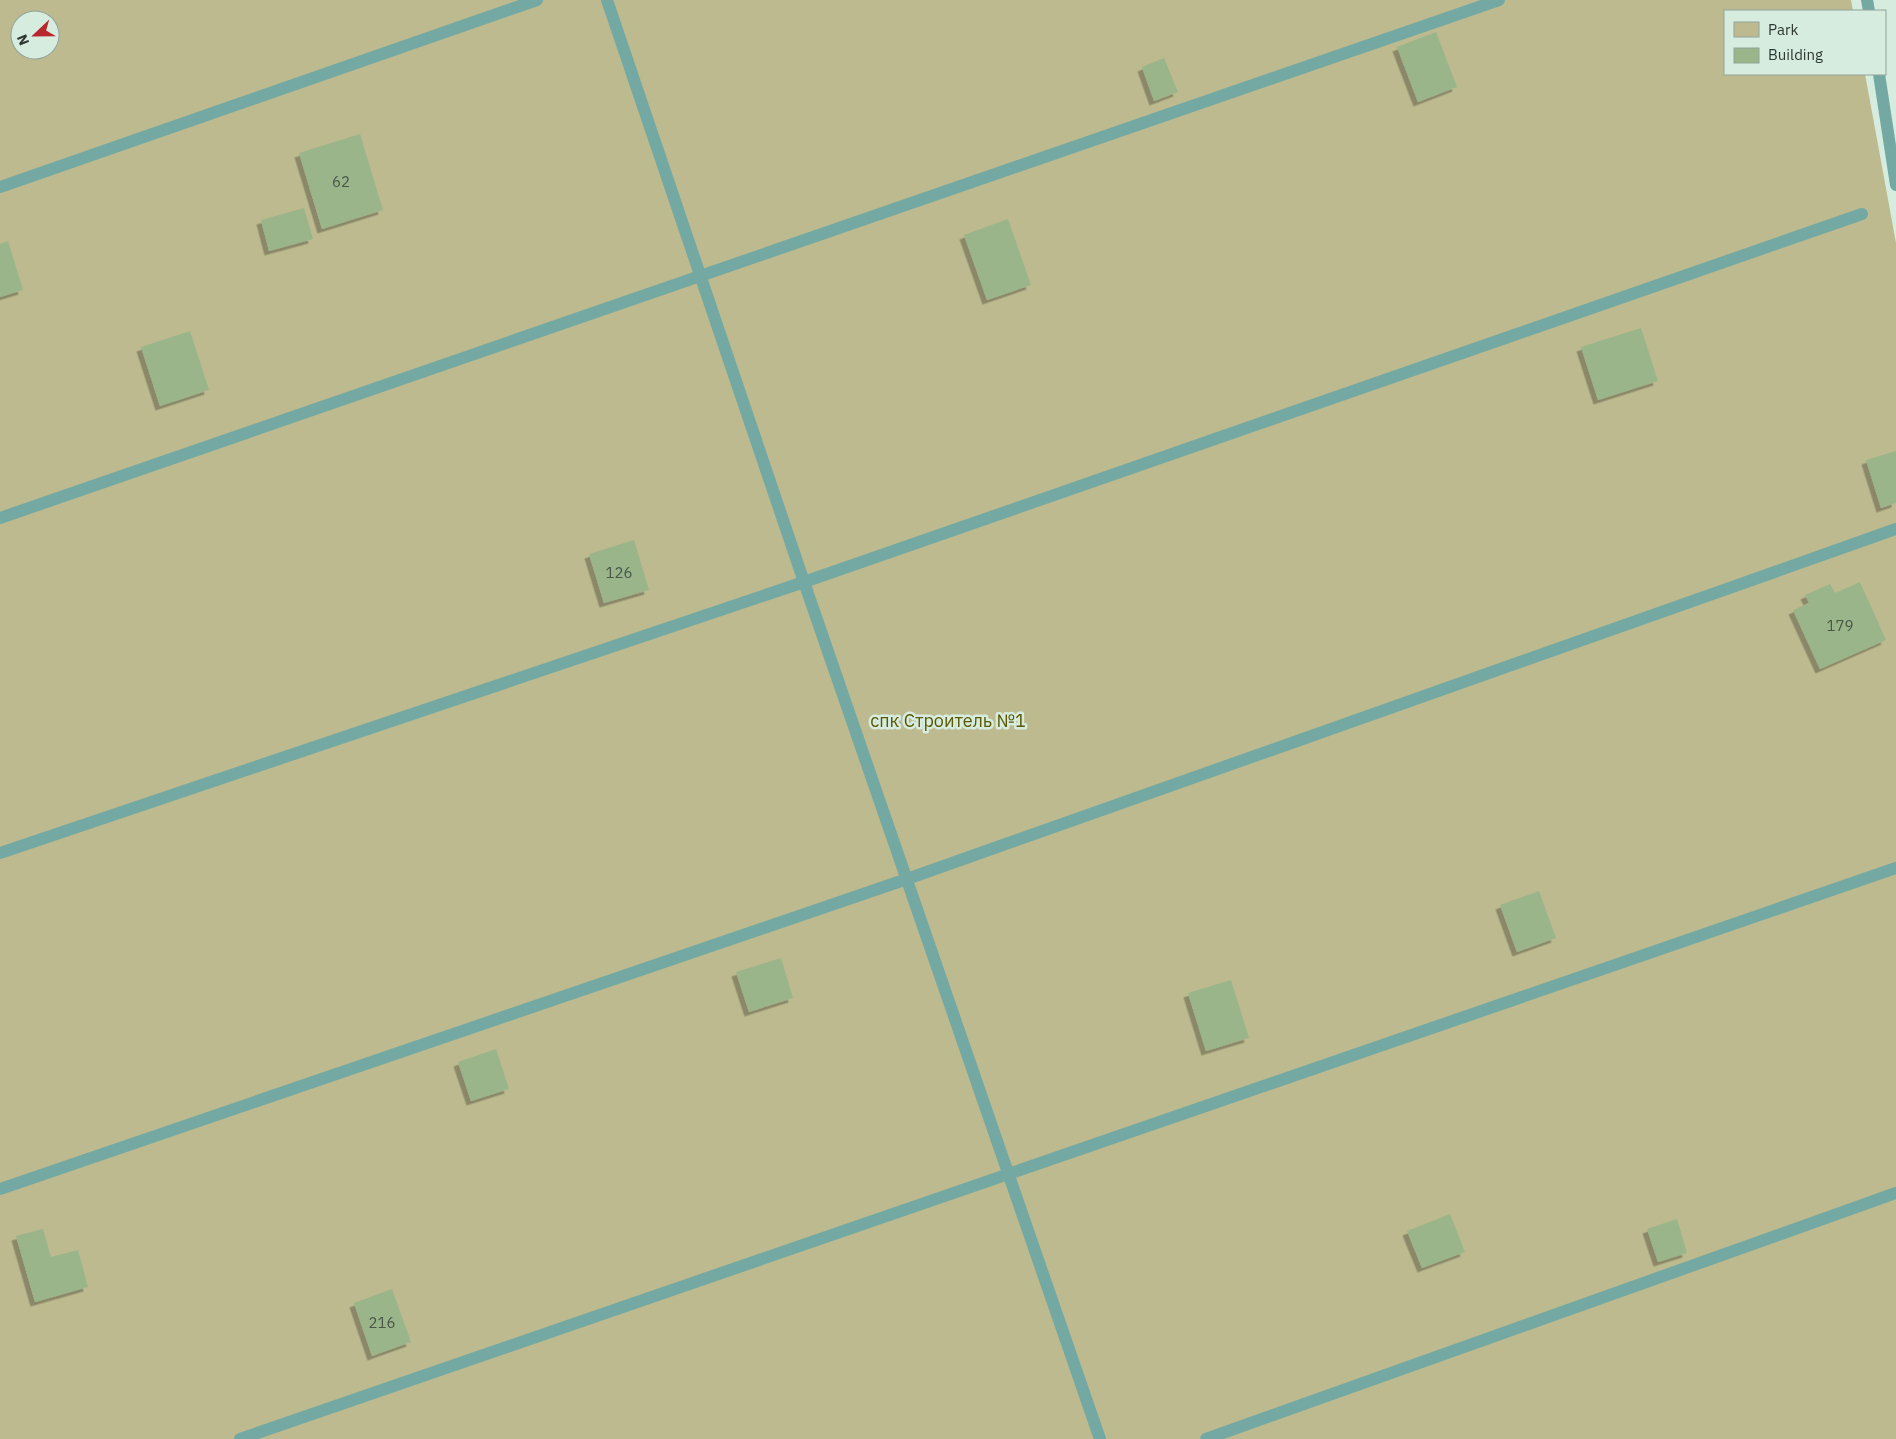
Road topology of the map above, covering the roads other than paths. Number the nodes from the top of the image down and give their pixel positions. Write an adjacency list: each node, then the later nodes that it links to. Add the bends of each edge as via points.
1 (537, 0): 6 (lane)
2 (607, 0): 8 (lane)
3 (1499, 0): 8 (lane)
4 (1878, 75): 5 (lane)
5 (1896, 185)
6 (0, 187)
7 (1862, 214): 11 (lane)
8 (701, 276): 9 (lane); 11 (lane)
9 (0, 518)
10 (1896, 529): 14 (lane)
11 (804, 582): 12 (lane); 14 (lane)
12 (0, 853)
13 (1896, 868): 15 (lane)
14 (907, 879): 15 (lane); 16 (lane)
15 (1009, 1174): 18 (lane); 19 (lane)
16 (0, 1189)
17 (1896, 1193): 20 (lane)
18 (240, 1439)
19 (1100, 1439)
20 (1206, 1439)

